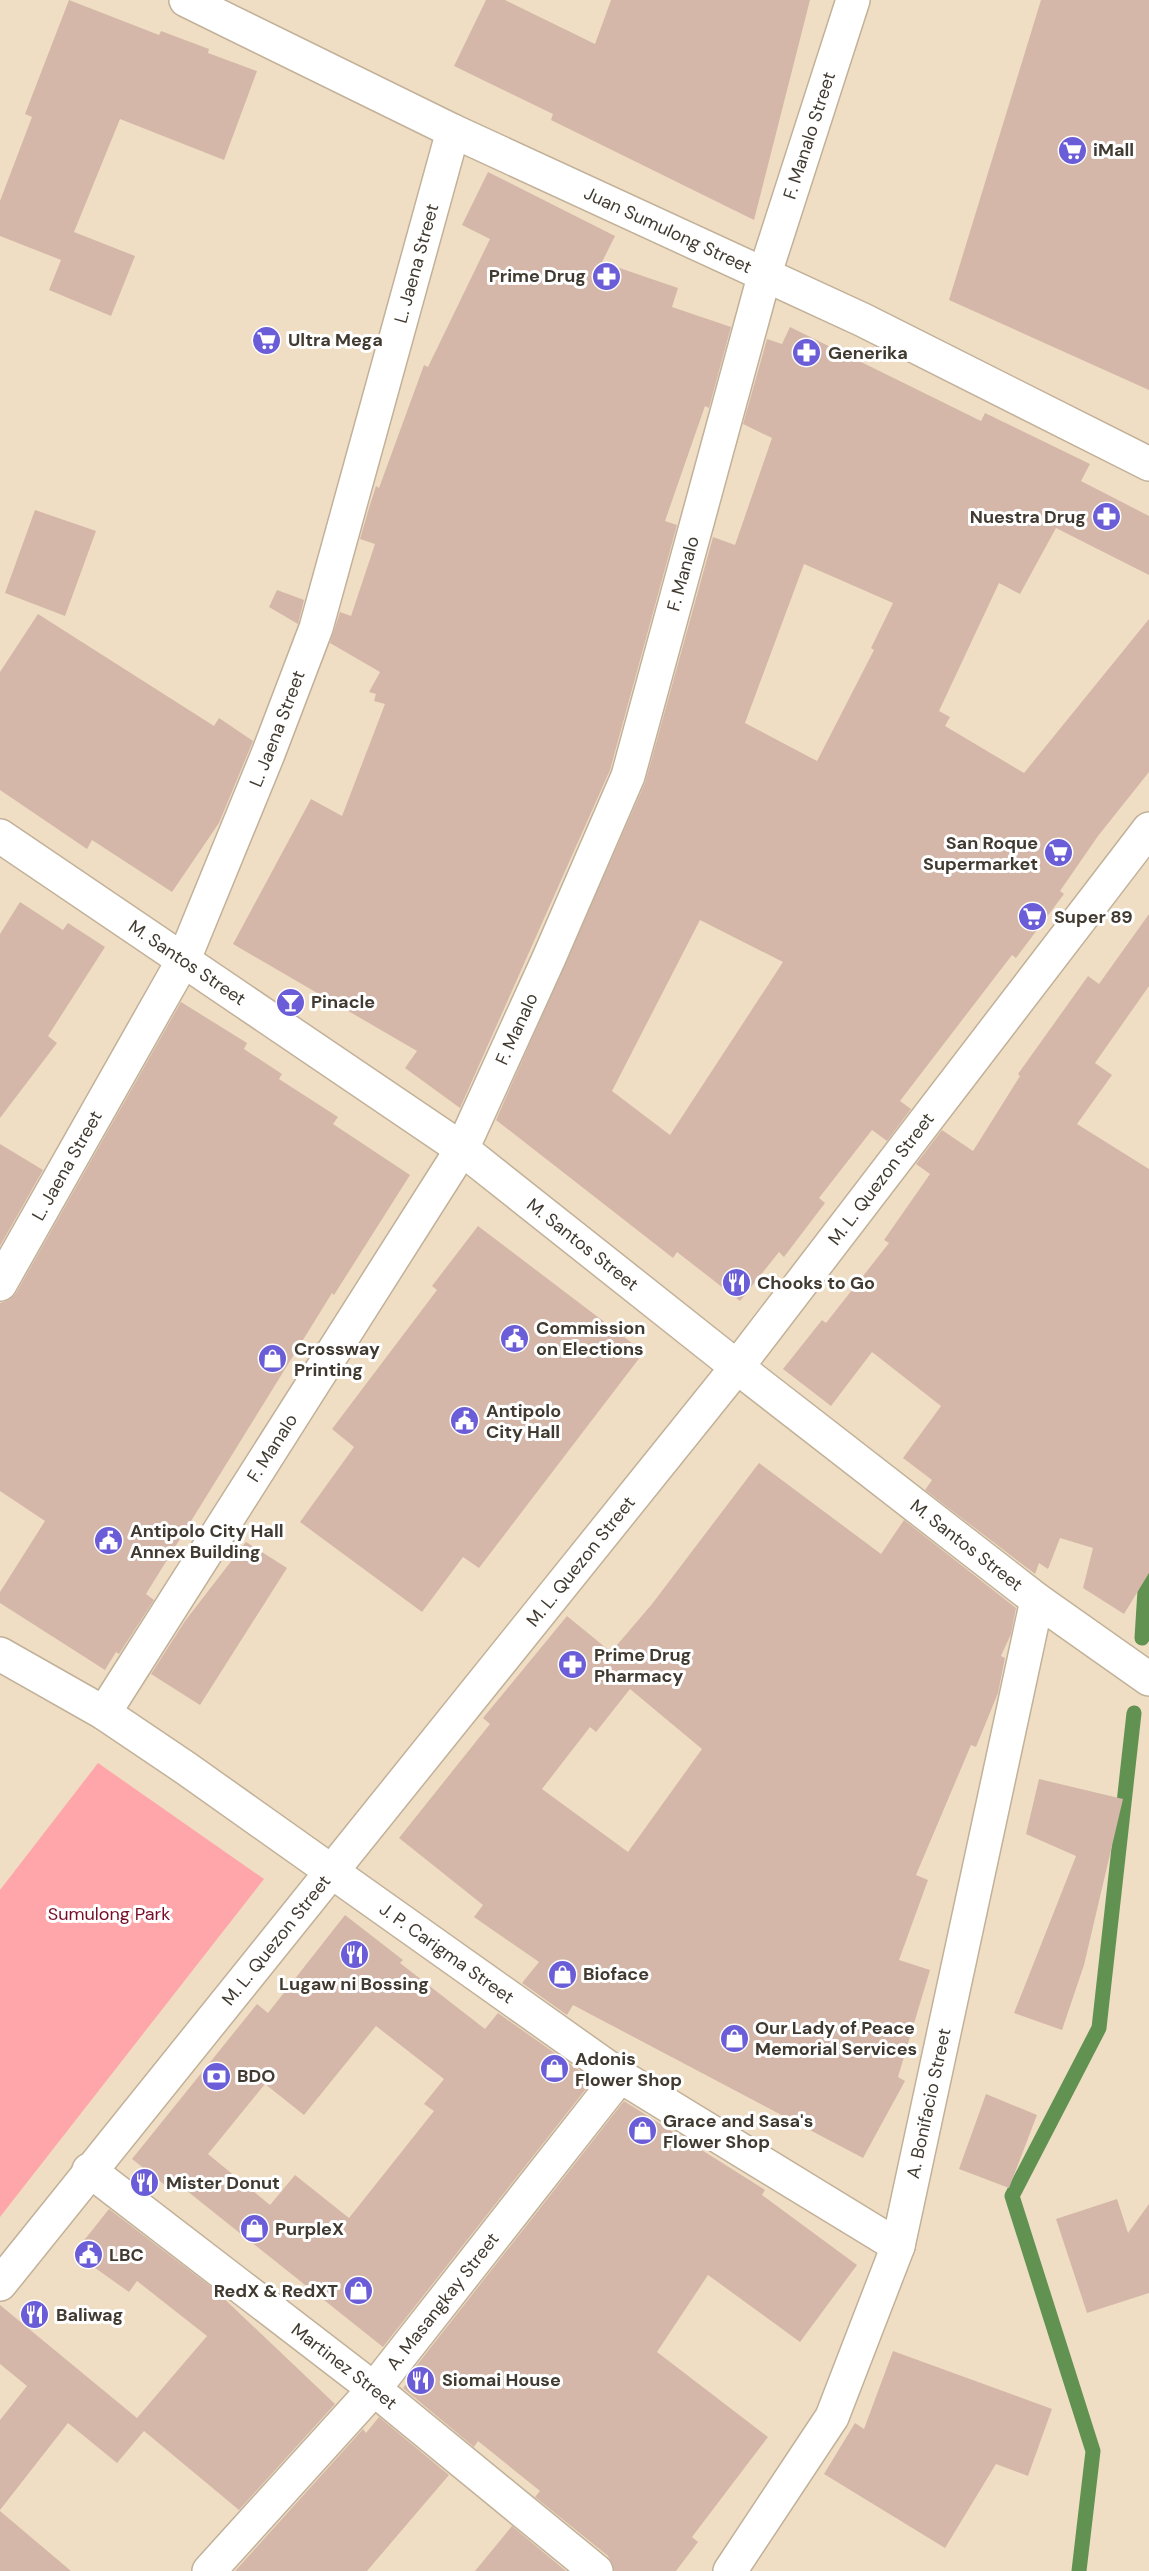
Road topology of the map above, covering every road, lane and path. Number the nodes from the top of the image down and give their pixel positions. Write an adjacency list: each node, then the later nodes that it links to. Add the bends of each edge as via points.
1 (186, 0): 3 (street, Juan Sumulong Street)
2 (853, 0): 4 (street, F. Manalo Street)
3 (453, 131): 4 (street, Juan Sumulong Street); 8 (street, L. Jaena Street, via 316,628)
4 (765, 273): 5 (street, Juan Sumulong Street); 9 (street, F. Manalo, via 628,776)
5 (1149, 464)
6 (1149, 829): 11 (street, M. L. Quezon Street)
7 (0, 836): 8 (street, M. Santos Street)
8 (184, 958): 9 (street, M. Santos Street); 10 (street, L. Jaena Street)
9 (462, 1149): 11 (street, M. Santos Street); 15 (street, F. Manalo)
10 (0, 1284)
11 (737, 1366): 12 (street, M. Santos Street); 16 (street, M. L. Quezon Street)
12 (1037, 1600): 14 (street, M. Santos Street); 19 (street, A. Bonifacio Street)
13 (0, 1654): 15 (street, J. P. Carigma Street)
14 (1149, 1679)
15 (104, 1713): 16 (street, J. P. Carigma Street)
16 (329, 1871): 17 (street, J. P. Carigma Street); 18 (street, M. L. Quezon Street)
17 (620, 2076): 19 (street, J. P. Carigma Street); 21 (street, A. Masangkay Street)
18 (89, 2170): 20 (street, M. L. Quezon Street); 21 (street, Martinez Street)
19 (898, 2246): 24 (street, A. Bonifacio Street, via 832,2417)
20 (0, 2284)
21 (374, 2389): 22 (street, A. Masangkay Street); 23 (street, Martinez Street)
22 (209, 2571)
23 (596, 2571)
24 (730, 2571)

